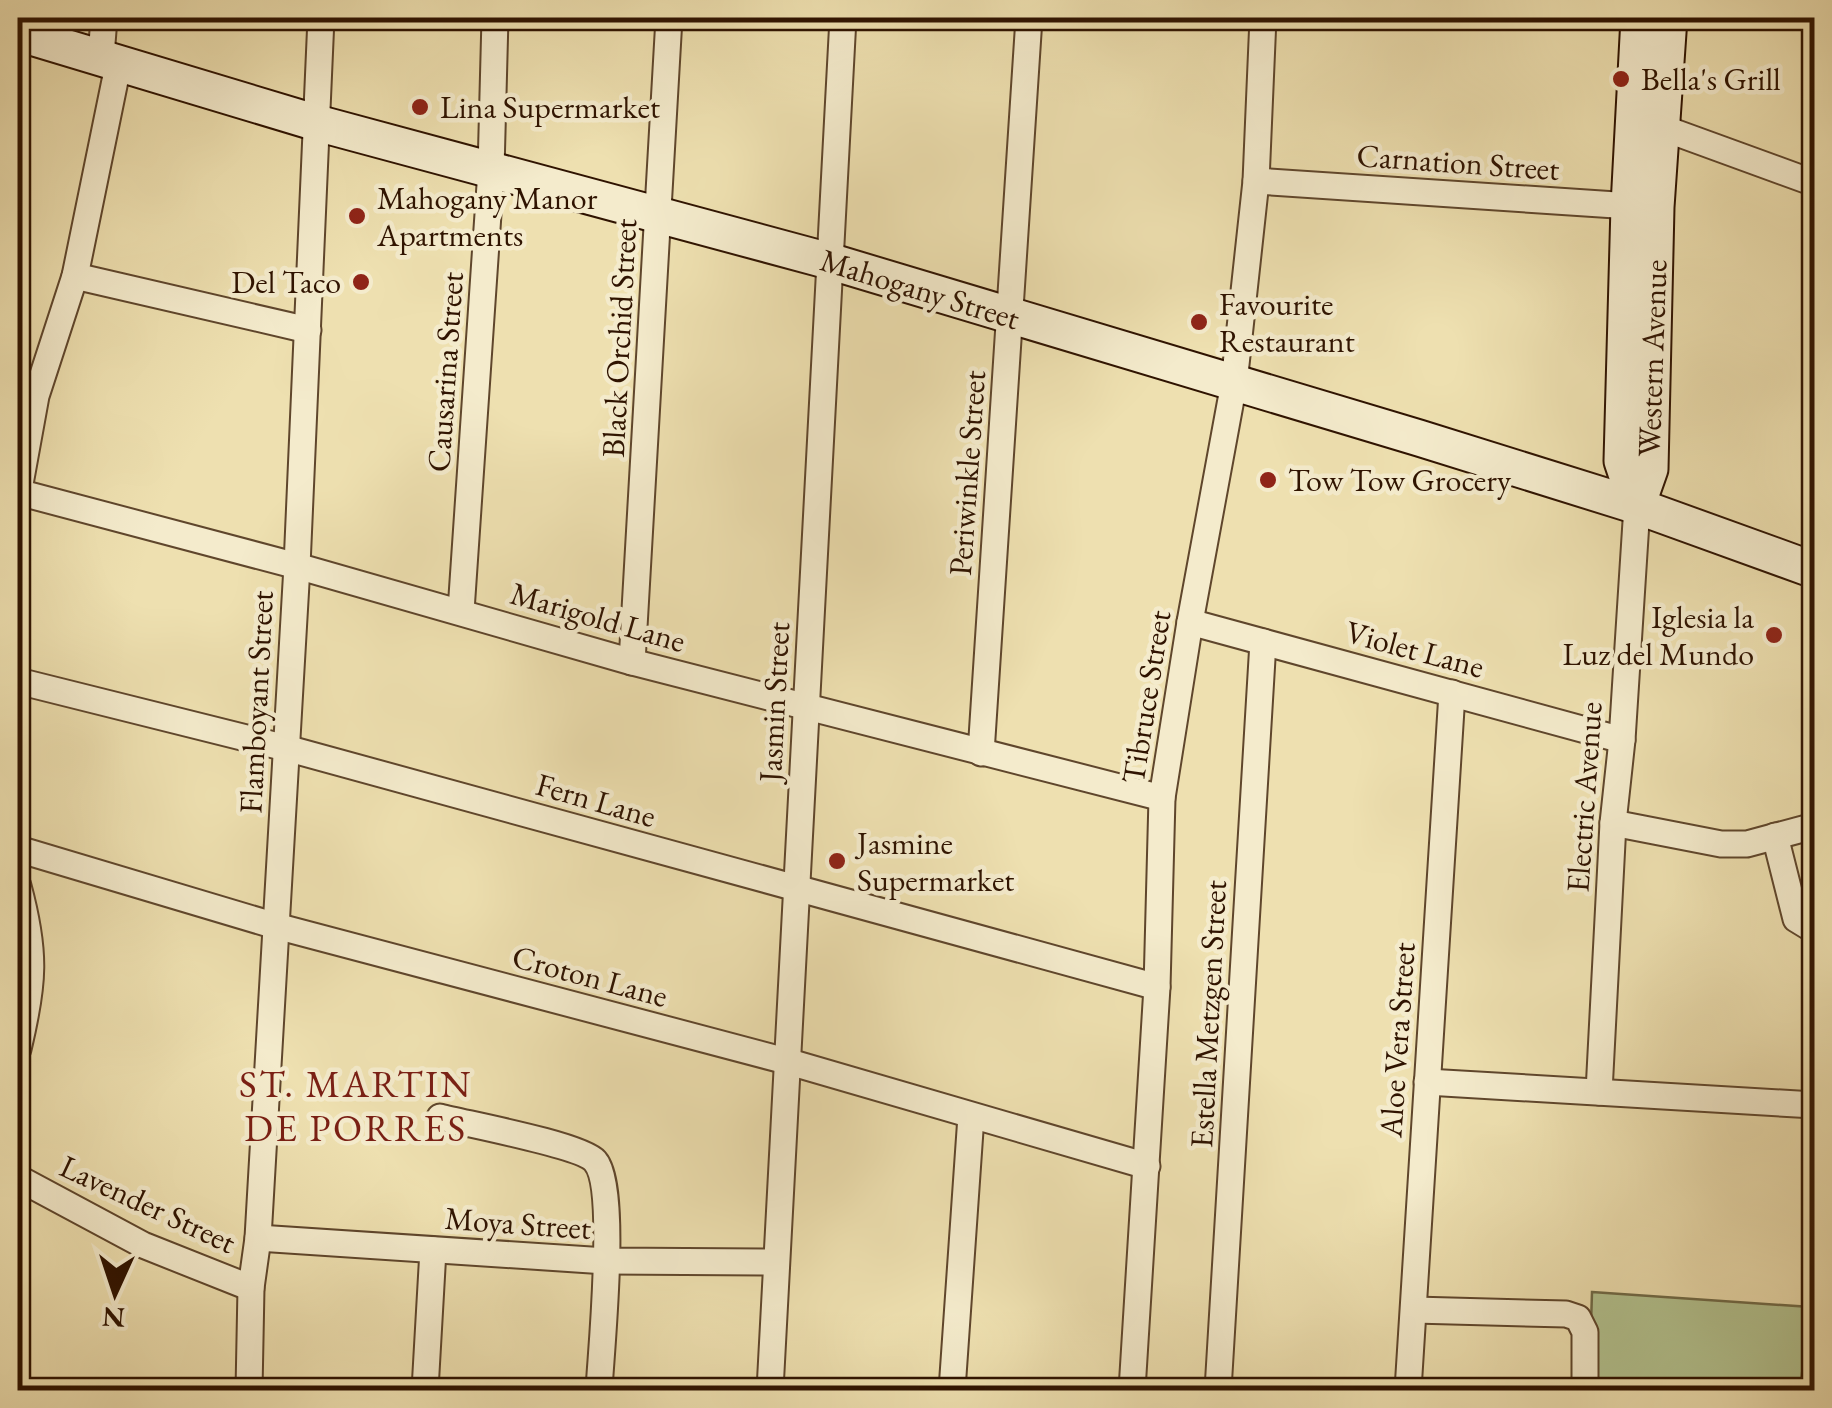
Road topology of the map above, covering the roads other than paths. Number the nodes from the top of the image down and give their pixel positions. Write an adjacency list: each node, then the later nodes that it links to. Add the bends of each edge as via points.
1 (104, 18): 11 (street)
2 (321, 18): 12 (street, Flamboyant Street)
3 (495, 18): 14 (street, Causarina Street)
4 (670, 18): 18 (street, Black Orchid Street)
5 (843, 18): 19 (street, Jasmin Street)
6 (1029, 18): 21 (street, Periwinkle Street)
7 (1263, 18): 15 (street, Tibruce Street)
8 (1639, 18): 13 (street, Western Avenue)
9 (1669, 18): 13 (street, Western Avenue)
10 (18, 33): 11 (street, Mahogany Street)
11 (110, 58): 12 (street, Mahogany Street); 20 (street)
12 (317, 122): 14 (street, Mahogany Street); 22 (street, Flamboyant Street)
13 (1649, 127): 16 (street); 17 (street, Western Avenue)
14 (491, 170): 18 (street, Mahogany Street); 29 (street, Causarina Street)
15 (1256, 181): 17 (street, Carnation Street); 23 (street, Tibruce Street)
16 (1814, 183)
17 (1642, 207): 26 (street, Western Avenue, via 1650,470)
18 (659, 213): 19 (street, Mahogany Street); 32 (street, Black Orchid Street)
19 (829, 260): 21 (street, Mahogany Street); 35 (street, Jasmin Street)
20 (75, 276): 22 (street); 24 (street)
21 (1011, 317): 23 (street, Mahogany Street); 38 (street, Periwinkle Street)
22 (308, 330): 27 (street, Flamboyant Street)
23 (1234, 382): 26 (street, Mahogany Street); 30 (street, Tibruce Street)
24 (26, 395): 25 (street)
25 (18, 494): 27 (street, Marigold Lane)
26 (1636, 506): 28 (street, Mahogany Street); 36 (street, Electric Avenue)
27 (297, 566): 29 (street, Marigold Lane); 37 (street, Flamboyant Street)
28 (1814, 570)
29 (460, 611): 32 (street, Marigold Lane)
30 (1190, 622): 31 (street, Violet Lane); 39 (street, Tibruce Street)
31 (1263, 642): 34 (street, Violet Lane); 70 (street, Estella Metzgen Street)
32 (632, 662): 35 (street, Marigold Lane)
33 (18, 680): 37 (street, Fern Lane)
34 (1452, 693): 36 (street, Violet Lane); 51 (street, Aloe Vera Street)
35 (806, 706): 38 (street, Marigold Lane); 45 (street, Jasmin Street)
36 (1622, 740): 40 (street, Electric Avenue)
37 (286, 748): 45 (street, Fern Lane); 46 (street, Flamboyant Street)
38 (981, 753): 39 (street, Marigold Lane)
39 (1162, 798): 48 (street, Tibruce Street)
40 (1612, 822): 42 (street, via 1720,844); 52 (street, Electric Avenue)
41 (1814, 826): 42 (street)
42 (1775, 836): 47 (street, via 1796,919)
43 (18, 849): 46 (street, Croton Lane)
44 (18, 886): 49 (street, via 31,934 32,972)
45 (796, 890): 48 (street, Fern Lane); 50 (street, Jasmin Street)
46 (276, 926): 50 (street, Croton Lane); 58 (street, Flamboyant Street)
47 (1814, 930)
48 (1156, 987): 56 (street, Tibruce Street)
49 (18, 1049)
50 (786, 1062): 54 (street, Croton Lane); 61 (street, Jasmin Street)
51 (1427, 1082): 52 (street); 63 (street, Aloe Vera Street)
52 (1599, 1092): 53 (street)
53 (1814, 1105)
54 (971, 1116): 56 (street, Croton Lane); 68 (street)
55 (440, 1117): 60 (street, via 595,1160 606,1183)
56 (1146, 1166): 69 (street, Tibruce Street)
57 (18, 1178): 62 (street, Lavender Street, via 143,1245)
58 (258, 1238): 59 (street, Moya Street); 62 (street, Flamboyant Street)
59 (433, 1250): 60 (street, Moya Street); 65 (street)
60 (606, 1261): 61 (street, Moya Street); 66 (street)
61 (775, 1262): 67 (street, Jasmin Street)
62 (252, 1288): 64 (street, Flamboyant Street)
63 (1414, 1310): 71 (street, Aloe Vera Street); 72 (street, via 1578,1318 1585,1332)
64 (249, 1390)
65 (425, 1390)
66 (599, 1390)
67 (770, 1390)
68 (952, 1390)
69 (1132, 1390)
70 (1218, 1390)
71 (1408, 1390)
72 (1585, 1390)

